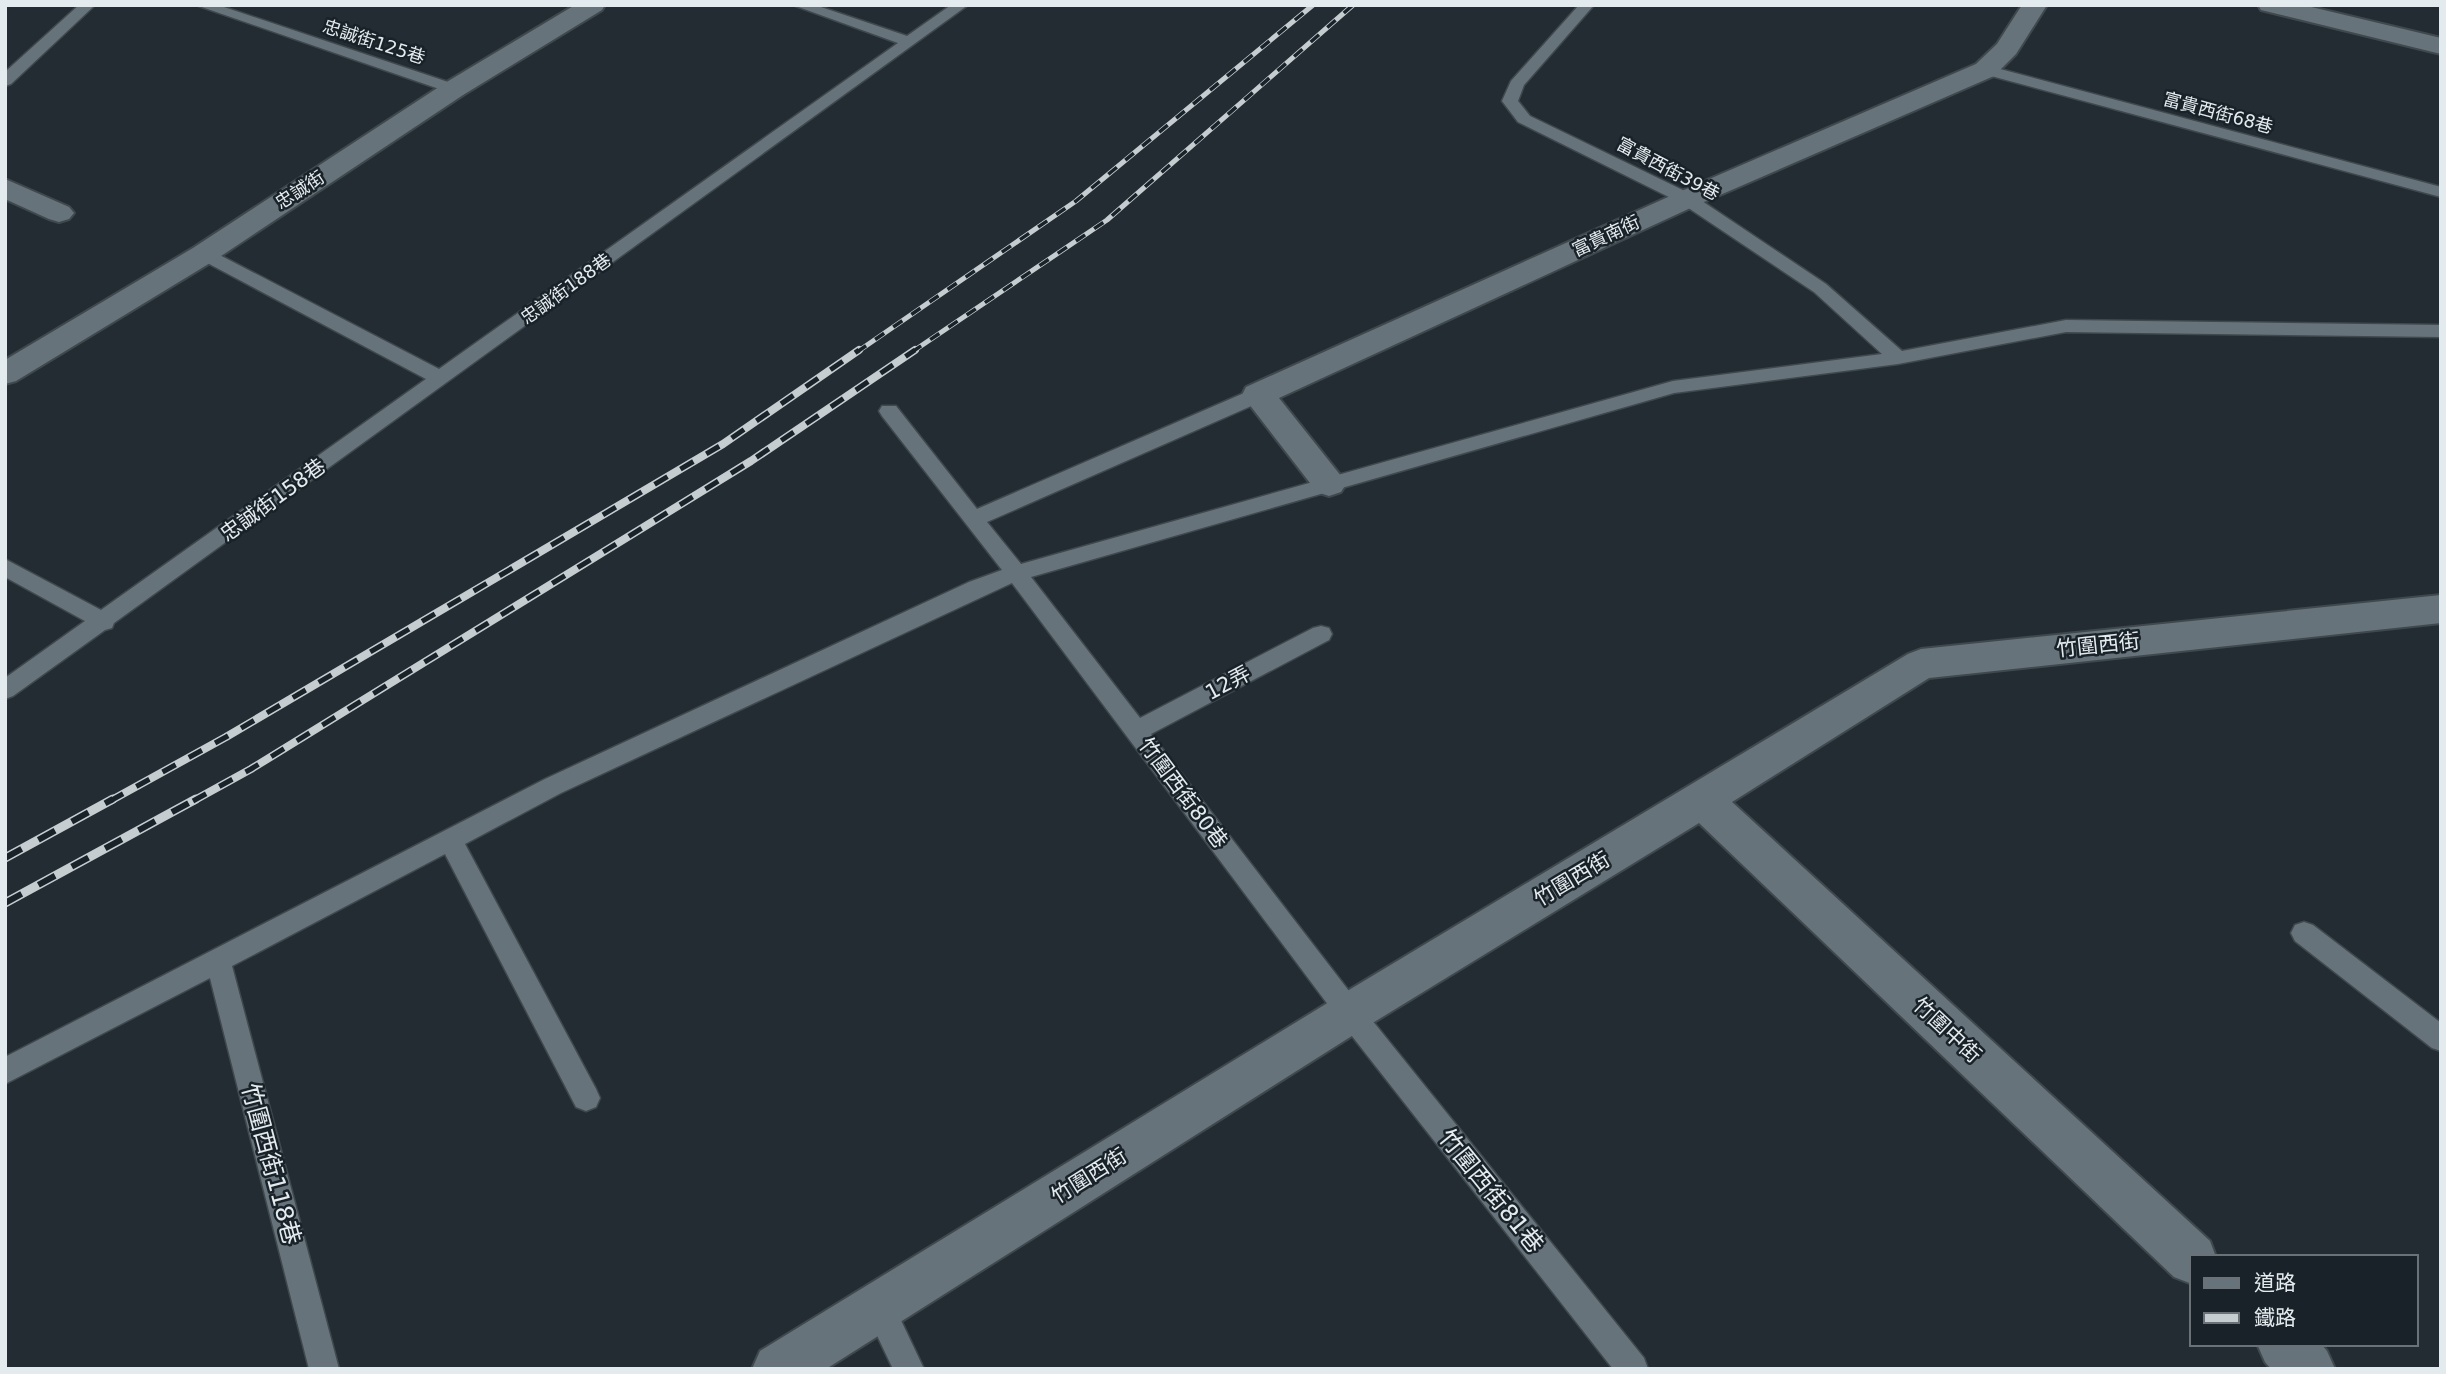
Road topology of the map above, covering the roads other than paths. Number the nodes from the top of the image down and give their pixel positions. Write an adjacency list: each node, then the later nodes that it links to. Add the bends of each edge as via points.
1 (88, 5): 12 (lane)
2 (203, 5): 13 (lane, 忠誠街125巷)
3 (593, 5): 13 (street, 忠誠街)
4 (800, 5): 9 (lane)
5 (961, 5): 9 (lane, 忠誠街188巷)
6 (1587, 5): 16 (lane, 富貴西街39巷, via 1517,84 1510,101 1524,119)
7 (2035, 5): 11 (street, 富貴南街, via 2007,49)
8 (2270, 5): 10 (street)
9 (909, 43): 22 (lane, 忠誠街188巷)
10 (2441, 46)
11 (1985, 71): 15 (lane, 富貴西街68巷); 16 (street, 富貴南街)
12 (5, 81)
13 (454, 89): 18 (street, 忠誠街)
14 (5, 188): 17 (street)
15 (2441, 192)
16 (1687, 199): 20 (lane, 富貴西街39巷, via 1820,288); 23 (street, 富貴南街)
17 (59, 213)
18 (204, 254): 21 (street, 忠誠街); 22 (lane)
19 (2441, 331): 20 (lane, via 2066,326)
20 (1898, 358): 25 (lane, via 1673,387)
21 (5, 374)
22 (442, 379): 30 (lane, 忠誠街158巷)
23 (1258, 395): 25 (street); 26 (lane)
24 (890, 411): 26 (lane, 竹圍西街80巷)
25 (1329, 484): 28 (lane)
26 (974, 519): 28 (lane, 竹圍西街80巷)
27 (5, 566): 30 (lane)
28 (1016, 573): 33 (lane, 竹圍西街80巷); 35 (lane)
29 (2441, 610): 34 (street, 竹圍西街, via 1921,664)
30 (104, 622): 32 (lane, 忠誠街158巷)
31 (1321, 634): 33 (lane, 12弄)
32 (5, 690)
33 (1136, 731): 38 (lane, 竹圍西街80巷)
34 (1702, 800): 38 (street, 竹圍西街); 42 (street, 竹圍中街)
35 (450, 839): 37 (lane); 41 (lane)
36 (2304, 933): 39 (lane)
37 (218, 960): 40 (lane); 45 (lane, 竹圍西街118巷)
38 (1350, 1013): 43 (street, 竹圍西街); 48 (lane, 竹圍西街81巷)
39 (2441, 1039)
40 (5, 1071)
41 (586, 1098)
42 (2190, 1257)
43 (878, 1306): 46 (street, 竹圍西街); 47 (lane)
44 (2285, 1346): 49 (street)
45 (324, 1369)
46 (778, 1369)
47 (909, 1369)
48 (1633, 1369)
49 (2309, 1369)

